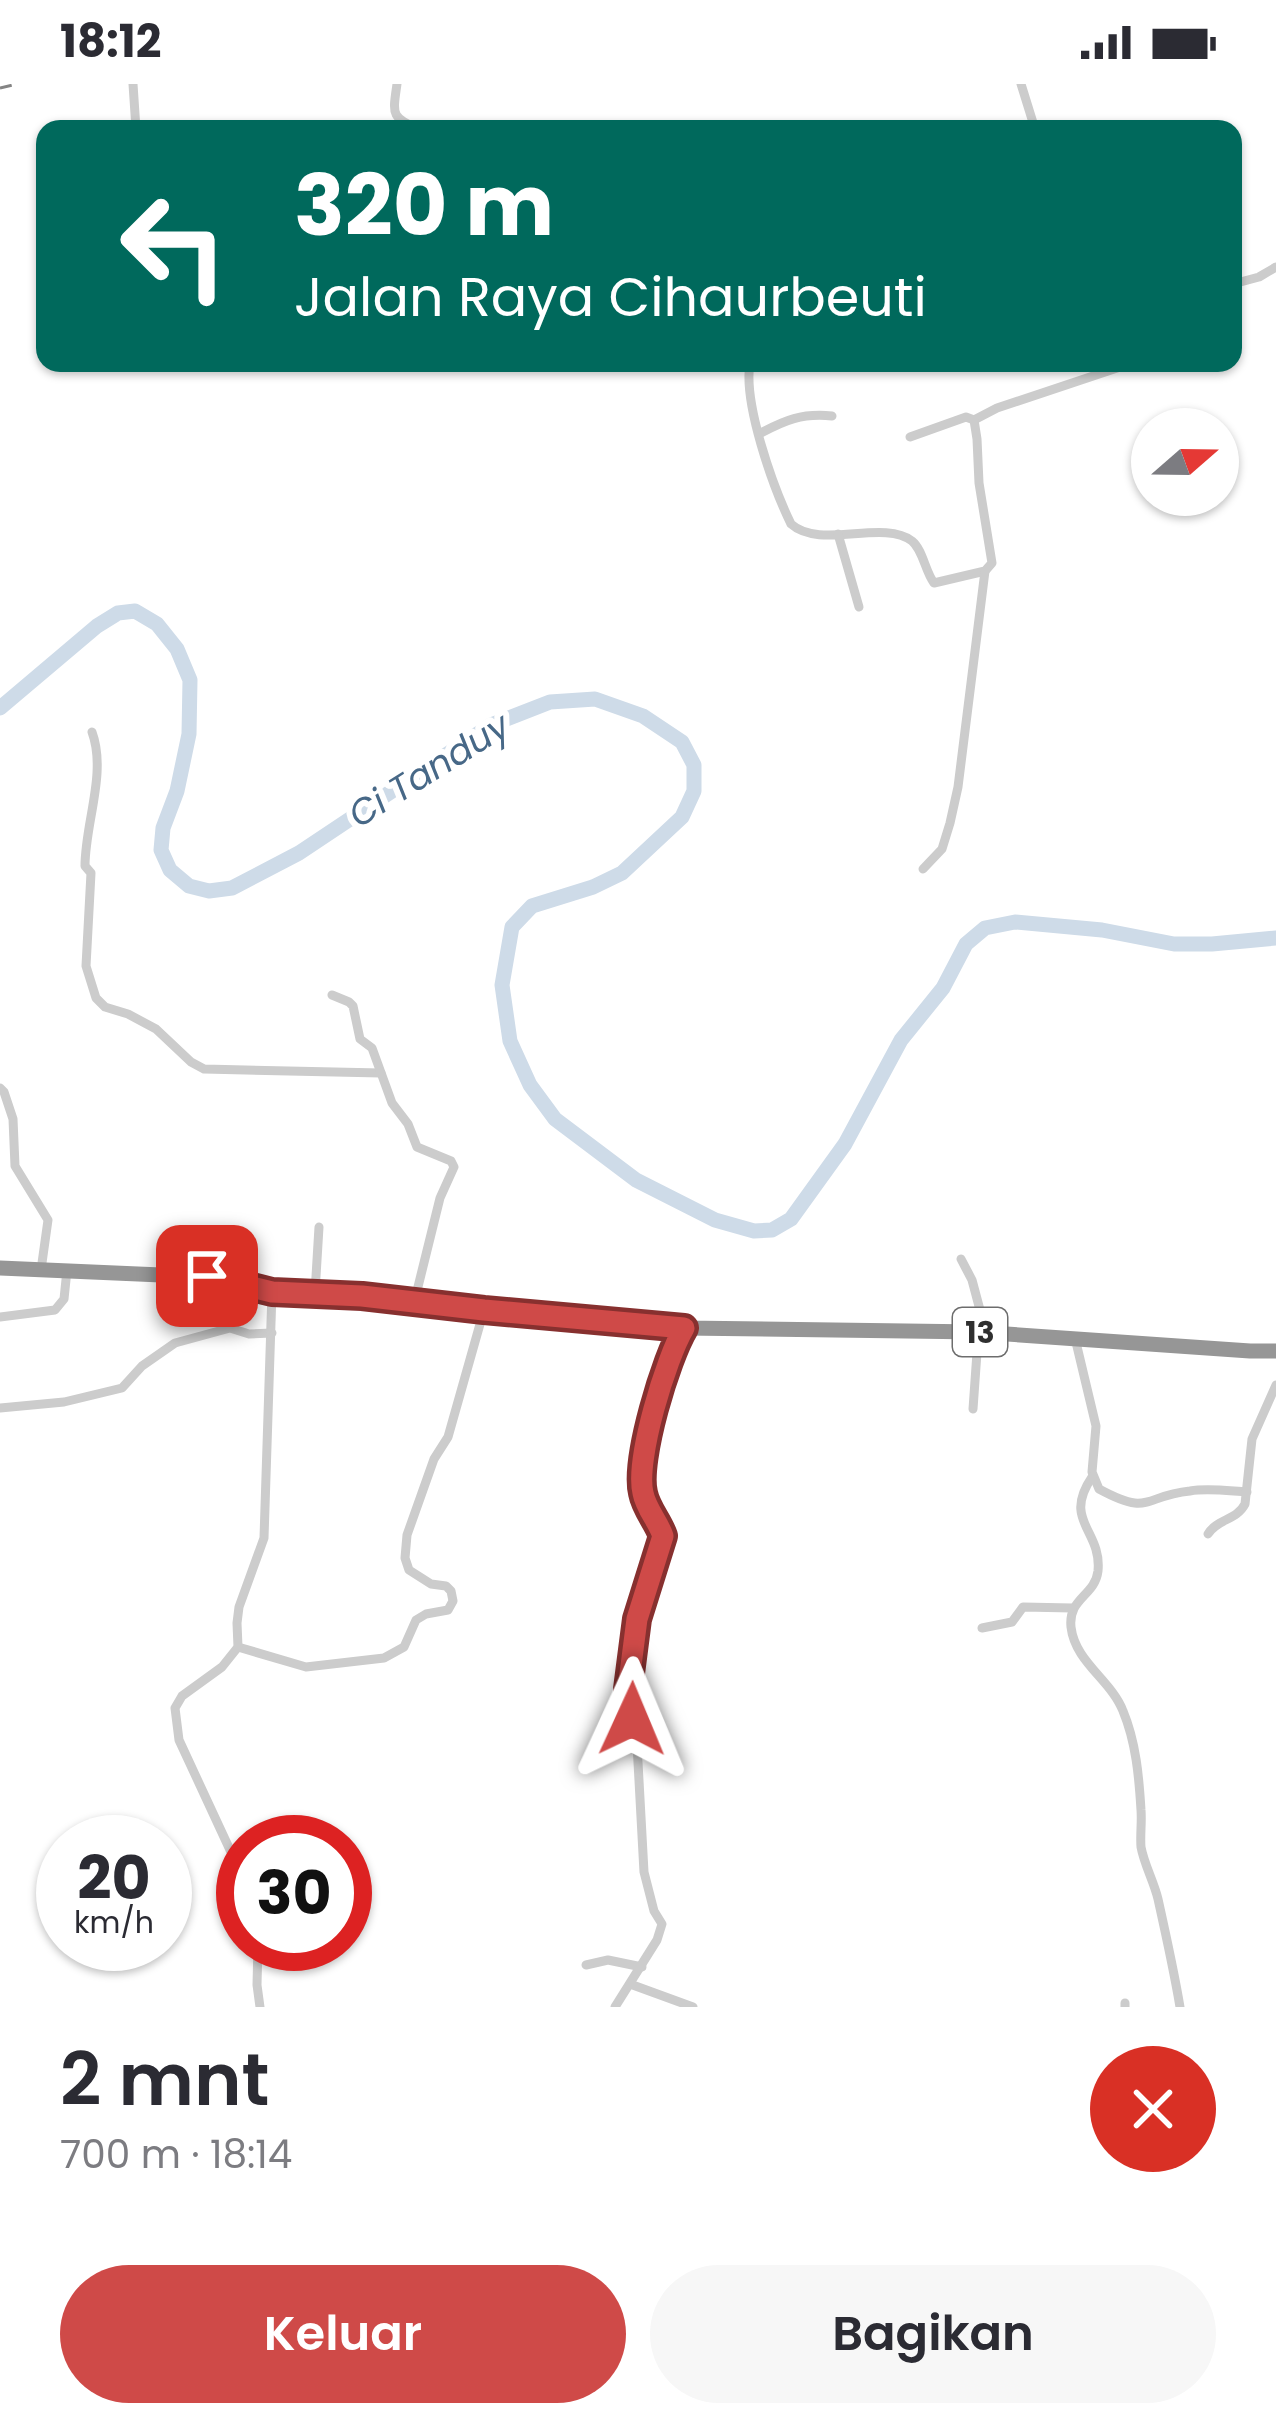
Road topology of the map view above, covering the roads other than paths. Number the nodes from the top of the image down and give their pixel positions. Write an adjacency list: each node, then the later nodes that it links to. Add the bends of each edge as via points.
1 (133, 84): 4 (street)
2 (397, 84): 5 (street)
3 (1021, 84): 6 (street)
4 (135, 120)
5 (398, 120)
6 (1032, 120)
7 (1276, 267): 8 (street)
8 (1242, 282)
9 (749, 372): 13 (street)
10 (1087, 372): 12 (street)
11 (832, 416): 13 (street, via 795,416)
12 (974, 420): 14 (street); 16 (street, via 992,559)
13 (759, 434): 15 (street, via 791,524)
14 (910, 437)
15 (838, 534): 16 (street, via 911,541 934,583); 17 (street)
16 (985, 571): 19 (street, via 958,787 942,849)
17 (859, 607)
18 (92, 732): 21 (street, via 86,966 98,1002 156,1029 204,1069)
19 (923, 869)
20 (332, 995): 21 (street, via 351,1003)
21 (381, 1073): 30 (street, via 417,1147 454,1167)
22 (0, 1088): 26 (street, via 13,1119 15,1166 48,1220)
23 (319, 1227): 29 (street)
24 (962, 1259): 34 (street, via 980,1310)
25 (0, 1268): 26 (highway, 13)
26 (40, 1270): 27 (highway, 13)
27 (68, 1270): 28 (highway, 13, via 207,1276); 32 (street, via 56,1310)
28 (272, 1292): 29 (highway, 13); 35 (street)
29 (314, 1294): 30 (highway, 13)
30 (414, 1303): 31 (highway, 13)
31 (484, 1310): 33 (highway, 13); 46 (street, via 448,1437 406,1535 410,1570 451,1591 448,1610 416,1620 404,1647 384,1658 306,1667)
32 (0, 1317)
33 (684, 1328): 34 (highway, 13); 49 (street, via 664,1376 641,1484 663,1536 637,1619 628,1689 644,1872 662,1924)
34 (977, 1332): 36 (highway, 13); 40 (street)
35 (272, 1333): 39 (street, via 230,1328 175,1343 122,1388); 46 (street, via 264,1538 239,1607)
36 (1075, 1338): 37 (highway, 13); 41 (street, via 1096,1426)
37 (1276, 1351)
38 (1276, 1384): 42 (street, via 1252,1439)
39 (0, 1408)
40 (974, 1409)
41 (1092, 1477): 42 (street, via 1099,1489 1132,1504 1189,1491); 44 (street, via 1079,1506 1098,1571)
42 (1247, 1492): 43 (street, via 1240,1512)
43 (1208, 1534)
44 (1072, 1607): 45 (street, via 1024,1606 1012,1622); 55 (street, via 1075,1643 1115,1695 1133,1744 1142,1850)
45 (982, 1628)
46 (238, 1647): 47 (street, via 176,1708 179,1740)
47 (216, 1820)
48 (586, 1965): 49 (street)
49 (642, 1967): 51 (street)
50 (257, 1971): 52 (street)
51 (630, 1984): 53 (street); 54 (street)
52 (260, 2007)
53 (615, 2007)
54 (693, 2007)
55 (1180, 2007)

